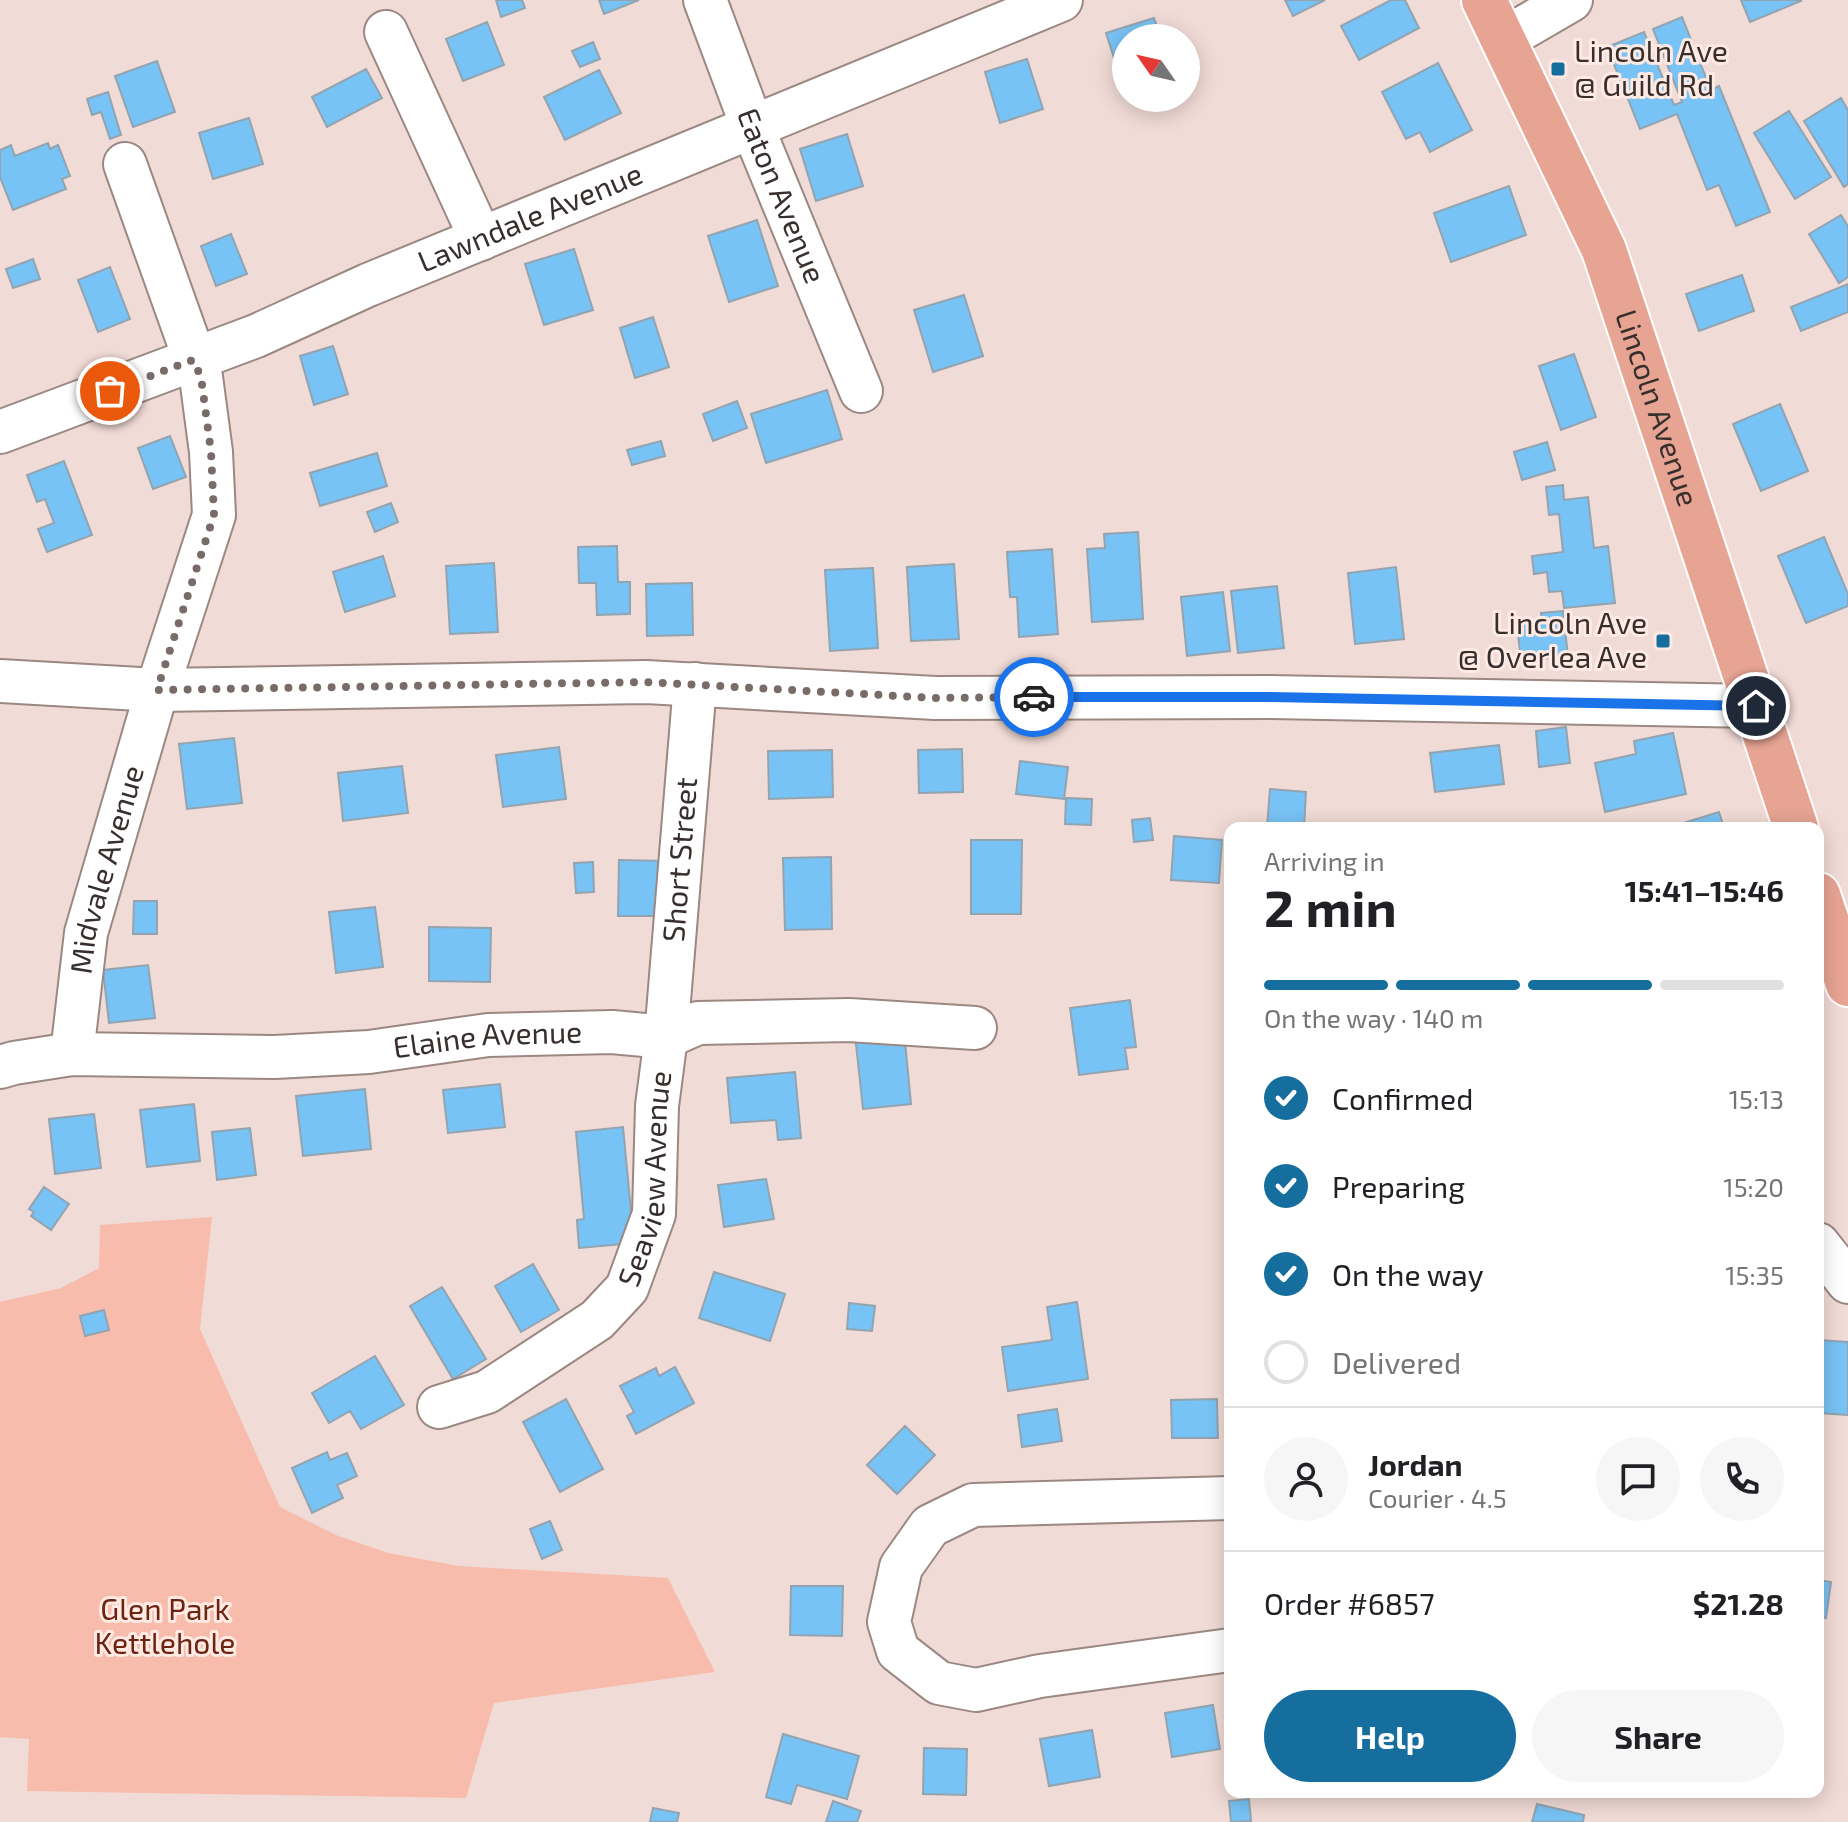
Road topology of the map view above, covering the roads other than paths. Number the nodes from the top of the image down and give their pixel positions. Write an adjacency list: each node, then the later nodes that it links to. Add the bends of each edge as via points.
1 (705, 0): 7 (street, Eaton Avenue)
2 (1061, 0): 7 (street, Lawndale Avenue)
3 (1484, 0): 6 (main road, Lincoln Avenue)
4 (1571, 0): 6 (street)
5 (386, 32): 9 (street)
6 (1504, 39): 16 (main road, Lincoln Avenue, via 1604,250)
7 (752, 126): 9 (street, Lawndale Avenue); 11 (street, Eaton Avenue)
8 (125, 164): 10 (street, Midvale Avenue)
9 (481, 239): 10 (street, Lawndale Avenue)
10 (193, 360): 12 (street, Lawndale Avenue); 15 (street, Midvale Avenue, via 201,377 214,515)
11 (861, 391)
12 (0, 432)
13 (0, 681): 15 (street)
14 (695, 684): 15 (street); 16 (street, via 935,698 1270,697); 21 (street, Short Street)
15 (157, 690): 22 (street, Midvale Avenue, via 86,933)
16 (1756, 706): 17 (main road, Lincoln Avenue)
17 (1794, 822)
18 (1824, 913): 19 (main road)
19 (1848, 984)
20 (975, 1028): 21 (street, Elaine Avenue, via 849,1020 698,1023)
21 (666, 1037): 22 (street, Elaine Avenue, via 612,1032 488,1035 369,1052 275,1057); 26 (street, Seaview Avenue, via 657,1106 654,1214 627,1288 597,1320 487,1392)
22 (72, 1054): 23 (street, Elaine Avenue)
23 (0, 1067)
24 (1824, 1252): 25 (street)
25 (1848, 1282)
26 (439, 1407)
27 (1224, 1498): 28 (street, via 973,1505 930,1526 901,1567 889,1622 898,1651 939,1683 976,1690)
28 (1224, 1651)

